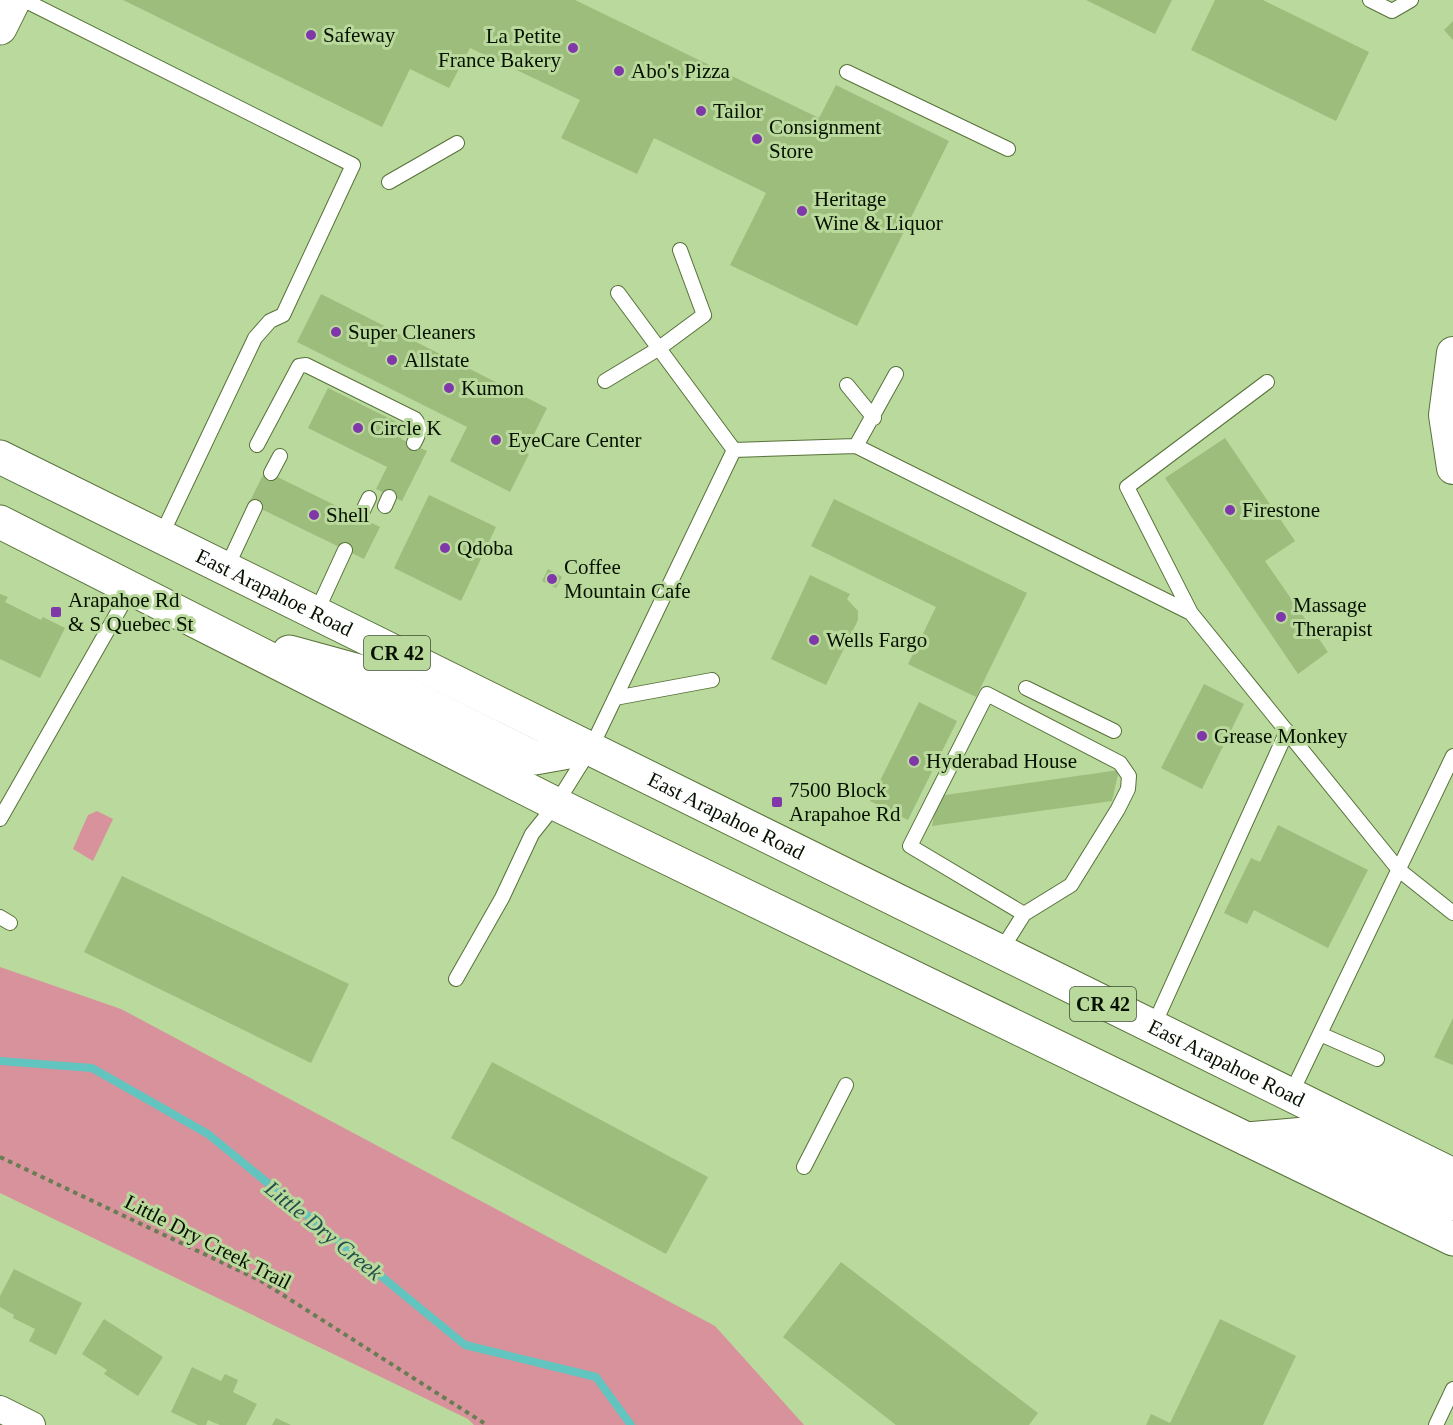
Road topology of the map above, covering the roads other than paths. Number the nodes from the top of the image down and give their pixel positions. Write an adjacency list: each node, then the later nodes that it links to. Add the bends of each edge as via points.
1 (14, 0): 5 (main road)
2 (24, 0): 31 (lane, via 353,165 283,315 270,321 255,338)
3 (1370, 0): 4 (lane, via 1392,11)
4 (1411, 0)
5 (0, 28)
6 (848, 72): 8 (lane)
7 (457, 143): 9 (lane)
8 (1008, 149)
9 (389, 182)
10 (680, 250): 12 (lane, via 704,315)
11 (618, 293): 12 (lane)
12 (658, 349): 15 (lane); 22 (lane)
13 (1453, 353): 25 (street, via 1445,415)
14 (896, 374): 18 (lane)
15 (605, 381)
16 (1268, 382): 36 (lane, via 1127,487)
17 (847, 385): 18 (lane)
18 (874, 417): 21 (lane)
19 (414, 443): 20 (lane, via 420,432 415,419 306,365 298,366 290,379)
20 (257, 445)
21 (856, 446): 22 (lane); 36 (lane)
22 (734, 450): 40 (lane)
23 (280, 456): 26 (lane)
24 (0, 457): 31 (main road, East Arapahoe Road / CR 42)
25 (1453, 468)
26 (271, 473)
27 (369, 498): 29 (lane)
28 (255, 507): 33 (lane)
29 (360, 517)
30 (0, 522): 34 (main road, CR 42)
31 (161, 537): 33 (main road, East Arapahoe Road / CR 42)
32 (345, 550): 35 (lane)
33 (226, 569): 35 (main road, East Arapahoe Road / CR 42)
34 (131, 589): 37 (main road, CR 42); 46 (lane)
35 (316, 613): 43 (main road, East Arapahoe Road / CR 42)
36 (1191, 613): 42 (lane)
37 (224, 635): 43 (main road, via 362,672 535,758); 45 (main road, CR 42)
38 (712, 680): 40 (lane)
39 (1026, 688): 41 (lane)
40 (615, 698): 43 (lane)
41 (1114, 731)
42 (1287, 731): 47 (lane); 52 (lane)
43 (591, 748): 45 (lane); 50 (main road, East Arapahoe Road / CR 42)
44 (1453, 756): 47 (lane)
45 (556, 804): 51 (lane, via 532,834 502,898); 57 (main road, CR 42)
46 (0, 819)
47 (1399, 870): 48 (lane); 53 (lane)
48 (1453, 913)
49 (1024, 914): 49 (lane, via 910,846 987,694 1120,763 1129,776 1128,789 1104,836 1071,885); 50 (lane)
50 (999, 952): 52 (main road, East Arapahoe Road / CR 42)
51 (456, 979)
52 (1152, 1028): 56 (main road, East Arapahoe Road / CR 42)
53 (1320, 1034): 54 (lane); 56 (lane)
54 (1377, 1059)
55 (846, 1085): 58 (lane)
56 (1290, 1096): 59 (main road, East Arapahoe Road / CR 42)
57 (1245, 1139): 60 (main road, via 1305,1134); 61 (main road, CR 42)
58 (804, 1167)
59 (1453, 1175)
60 (1453, 1204)
61 (1453, 1239)
62 (1453, 1389): 65 (lane)
63 (4, 1416): 64 (street)
64 (32, 1425)
65 (1436, 1425)

